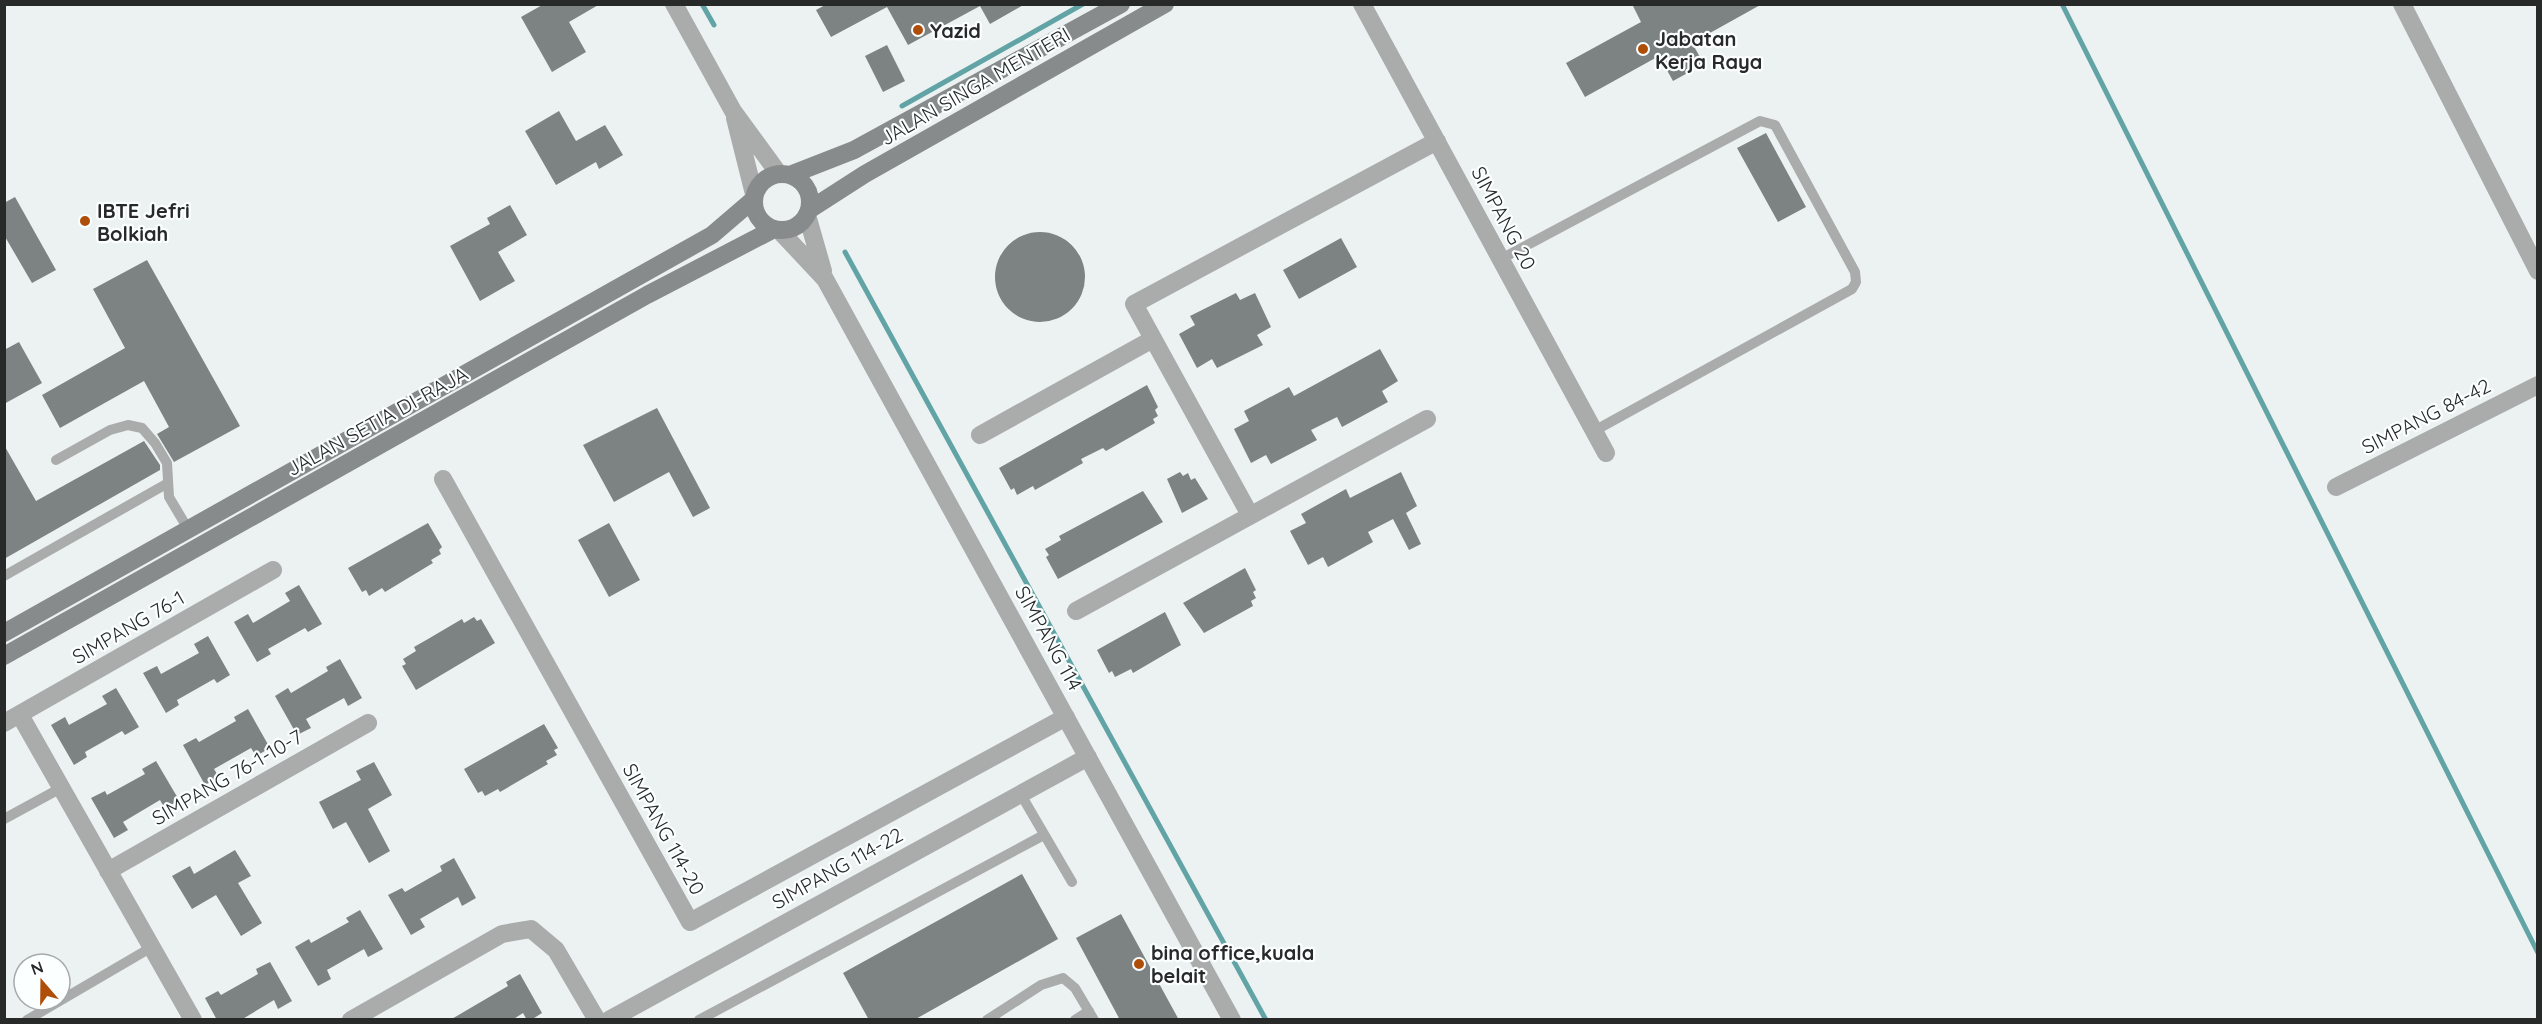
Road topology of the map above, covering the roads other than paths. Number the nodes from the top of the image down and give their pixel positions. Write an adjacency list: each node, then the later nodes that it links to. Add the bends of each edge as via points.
1 (674, 4): 6 (street)
2 (1121, 4): 8 (main road, JALAN SINGA MENTERI, via 854,150)
3 (1165, 4): 10 (main road, JALAN SINGA MENTERI, via 865,174)
4 (1362, 4): 7 (street, SIMPANG 20)
5 (2402, 4): 13 (street)
6 (733, 111): 8 (street); 9 (street)
7 (1437, 141): 12 (street, SIMPANG 20); 15 (street, via 1134,304)
8 (784, 175): 9 (main road, via 764,181); 10 (main road, via 800,180 807,189)
9 (754, 197): 11 (main road, via 760,220); 26 (main road, JALAN SETIA DI-RAJA, via 712,235)
10 (808, 213): 11 (main road, via 795,227); 14 (street, SIMPANG 114)
11 (776, 230): 14 (street, SIMPANG 114); 31 (main road, JALAN SETIA DI-RAJA, via 647,295)
12 (1501, 259): 18 (street, SIMPANG 20); 18 (lane, via 1760,120 1774,126 1855,272 1852,289)
13 (2538, 271)
14 (825, 279): 32 (street, SIMPANG 114)
15 (1153, 339): 19 (street); 25 (street)
16 (2538, 385): 24 (street, SIMPANG 84-42)
17 (1427, 419): 25 (street)
18 (1594, 431): 20 (street, SIMPANG 20)
19 (980, 435)
20 (1606, 453)
21 (56, 460): 23 (lane, via 110,430 128,425 142,428 155,442 167,463)
22 (443, 478): 32 (street, SIMPANG 114-20, via 690,922)
23 (168, 483): 26 (lane, via 169,497); 28 (lane)
24 (2336, 487)
25 (1250, 515): 29 (street)
26 (188, 530): 30 (main road, JALAN SETIA DI-RAJA)
27 (273, 570): 33 (street, SIMPANG 76-1)
28 (4, 576)
29 (1076, 611)
30 (4, 633)
31 (4, 656)
32 (1066, 717): 35 (street, SIMPANG 114)
33 (12, 719): 36 (street)
34 (368, 723): 40 (street, SIMPANG 76-1-10-7)
35 (1088, 757): 37 (street, SIMPANG 114-22); 52 (street, SIMPANG 114)
36 (62, 788): 38 (lane); 40 (street)
37 (1020, 794): 39 (lane); 48 (street, SIMPANG 114-22)
38 (4, 819)
39 (1042, 836): 41 (lane); 49 (lane)
40 (108, 870): 42 (street)
41 (1072, 882)
42 (152, 947): 44 (lane); 45 (street)
43 (1091, 1016): 50 (lane, via 1075,987 1063,978 1041,985); 51 (lane)
44 (27, 1020)
45 (193, 1020)
46 (351, 1020): 47 (street, via 502,934 531,929 556,950)
47 (597, 1020)
48 (609, 1020)
49 (699, 1020)
50 (987, 1020)
51 (1075, 1020)
52 (1232, 1020)

